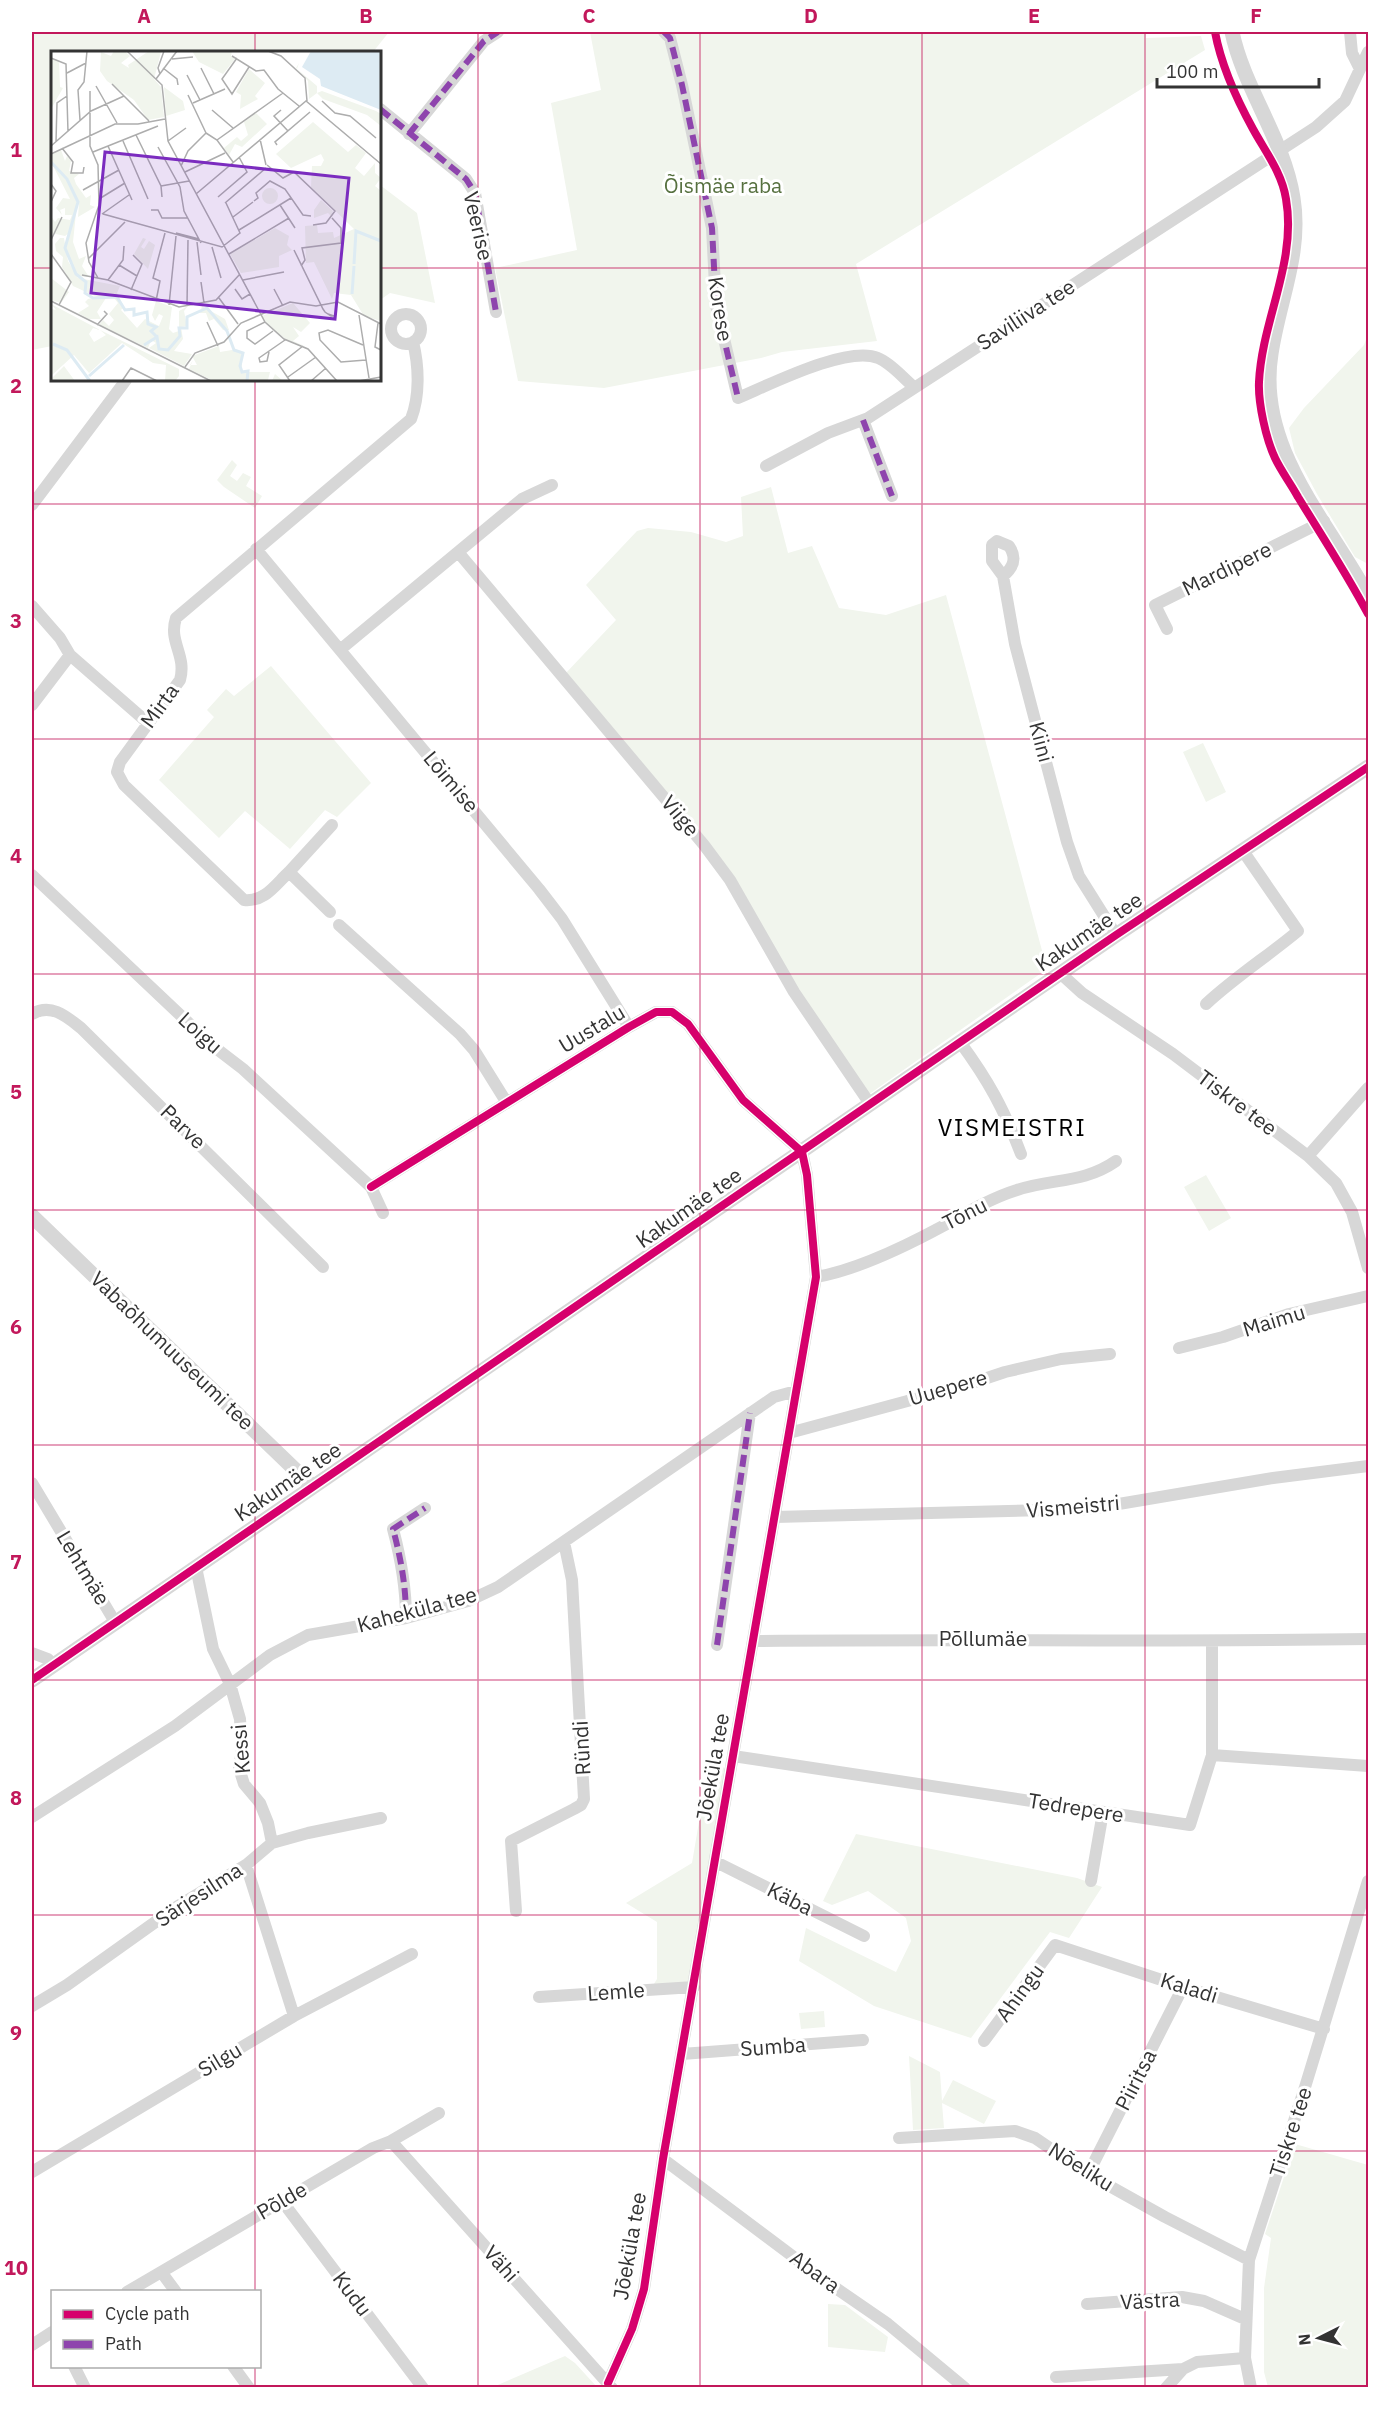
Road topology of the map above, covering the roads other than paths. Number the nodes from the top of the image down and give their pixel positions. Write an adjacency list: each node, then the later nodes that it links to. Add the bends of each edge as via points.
1 (498, 32): 8 (street, via 483,41)
2 (664, 32): 13 (street, Korese, via 670,38 682,85 712,228 716,305 738,398 821,363 848,356 876,356)
3 (1233, 32): 9 (street)
4 (1350, 32): 6 (street, via 1352,53)
5 (1368, 52): 6 (street, Saviliiva tee)
6 (1360, 69): 9 (street, Saviliiva tee, via 1345,101)
7 (381, 111): 8 (street, Veerise)
8 (409, 134): 10 (street, Veerise, via 466,179 475,193)
9 (1280, 152): 13 (street, Saviliiva tee); 19 (street, via 1293,197 1296,237 1270,355 1270,399 1282,450)
10 (496, 312)
11 (413, 342): 20 (street, Mirta, via 417,380 411,419)
12 (125, 381): 18 (street)
13 (914, 387): 14 (street, Saviliiva tee)
14 (863, 420): 15 (street, Saviliiva tee, via 828,433); 17 (street)
15 (766, 466)
16 (552, 485): 21 (street, via 522,499)
17 (892, 496)
18 (32, 505)
19 (1324, 521): 23 (street); 25 (street, Mardipere, via 1155,604)
20 (256, 549): 26 (street, Lõimise); 29 (street, Mirta, via 176,618 173,636 183,668 180,680)
21 (458, 552): 26 (street); 45 (street, Viige, via 704,845 730,880 794,992)
22 (1003, 576): 22 (street, Kiini, via 992,561 994,542 999,541 1005,543 1014,557); 37 (street, Kiini, via 1015,644 1070,852 1079,876)
23 (1368, 596)
24 (32, 606): 27 (street)
25 (1167, 628)
26 (341, 649): 41 (street, Lõimise, via 562,919)
27 (70, 655): 28 (street); 29 (street)
28 (32, 705)
29 (147, 723): 33 (street, Mirta, via 120,762 117,772 124,785 244,900 263,897)
30 (1368, 767): 32 (street, Kakumäe tee)
31 (332, 825): 33 (street)
32 (1243, 851): 37 (street, Kakumäe tee); 39 (street, via 1298,931 1231,980)
33 (289, 872): 35 (street)
34 (32, 875): 50 (street, Loigu)
35 (330, 912)
36 (339, 925): 44 (street, via 460,1034)
37 (1116, 935): 38 (street, Kakumäe tee)
38 (1060, 973): 42 (street, Kakumäe tee); 48 (street, Tiskre tee, via 1082,993 1173,1054)
39 (1206, 1004)
40 (32, 1014): 53 (street, Parve, via 38,1010 65,1014)
41 (629, 1027): 44 (street, Uustalu); 46 (street, Uustalu, via 656,1012 672,1012 688,1024 743,1100)
42 (960, 1042): 45 (street, Kakumäe tee); 47 (street, via 986,1077)
43 (1368, 1088): 48 (street)
44 (507, 1103): 50 (street, Uustalu)
45 (870, 1104): 46 (street, Kakumäe tee)
46 (802, 1152): 55 (street, Jõeküla tee); 64 (street, Kakumäe tee)
47 (1021, 1154)
48 (1308, 1156): 54 (street, Tiskre tee, via 1336,1183 1352,1212)
49 (1116, 1161): 55 (street, Tõnu, via 1083,1178 1017,1189 923,1236 837,1273)
50 (370, 1187): 51 (street)
51 (383, 1213)
52 (32, 1216): 64 (street, Vabaõhumuuseumi tee)
53 (323, 1267)
54 (1368, 1268)
55 (816, 1276): 59 (street, Jõeküla tee)
56 (1368, 1296): 57 (street, Maimu, via 1289,1314)
57 (1179, 1348)
58 (1110, 1354): 61 (street, Uuepere, via 1061,1359 1005,1372)
59 (796, 1391): 60 (street, Kaheküla tee, via 774,1397); 61 (street, Jõeküla tee)
60 (750, 1413): 67 (street, Kaheküla tee); 74 (street)
61 (789, 1433): 66 (street, Jõeküla tee)
62 (1368, 1466): 66 (street, Vismeistri, via 1089,1509)
63 (32, 1483): 70 (street, Lehtmäe)
64 (312, 1486): 68 (street, Kakumäe tee)
65 (425, 1508): 69 (street, via 393,1529 403,1566)
66 (775, 1517): 72 (street, Jõeküla tee)
67 (564, 1542): 69 (street, Kaheküla tee, via 498,1587 468,1601); 90 (street, Ründi, via 572,1580 584,1799 581,1805 511,1841)
68 (195, 1567): 70 (street, Kakumäe tee); 78 (street, Kessi, via 213,1649)
69 (406, 1618): 78 (street, Kaheküla tee, via 308,1635 270,1655)
70 (115, 1622): 76 (street, Kakumäe tee)
71 (1368, 1640): 73 (street, Põllumäe)
72 (753, 1641): 73 (street, Põllumäe); 80 (street, Jõeküla tee)
73 (1212, 1642): 79 (street)
74 (717, 1645)
75 (32, 1653): 76 (street)
76 (53, 1665): 77 (street, Kakumäe tee)
77 (32, 1680)
78 (230, 1684): 83 (street, Kaheküla tee, via 175,1725); 85 (street, Kessi, via 240,1719 239,1768 244,1784 260,1803)
79 (1212, 1755): 81 (street); 82 (street, Tedrepere, via 1190,1825)
80 (733, 1756): 82 (street, Tedrepere); 86 (street, Jõeküla tee)
81 (1368, 1766)
82 (1103, 1812): 88 (street)
83 (32, 1817)
84 (381, 1818): 85 (street, Särjesilma)
85 (272, 1843): 87 (street, Särjesilma)
86 (716, 1862): 91 (street, Käba); 94 (street, Jõeküla tee)
87 (246, 1865): 97 (street, Särjesilma); 98 (street)
88 (1091, 1881)
89 (1368, 1881): 99 (street, Tiskre tee)
90 (516, 1911)
91 (864, 1936)
92 (1055, 1945): 95 (street, Kaladi); 101 (street, Ahingu)
93 (412, 1953): 98 (street, Silgu)
94 (694, 1987): 96 (street, Lemle); 102 (street, Jõeküla tee)
95 (1183, 1987): 99 (street, Kaladi); 108 (street, Piiritsa)
96 (539, 1997)
97 (32, 2006)
98 (294, 2016): 107 (street, Silgu)
99 (1324, 2029): 110 (street, Tiskre tee)
100 (863, 2040): 102 (street, Sumba)
101 (984, 2041)
102 (682, 2054): 106 (street, Jõeküla tee)
103 (439, 2113): 105 (street, Põlde)
104 (898, 2138): 108 (street, Nõeliku, via 1015,2131 1035,2138)
105 (391, 2141): 109 (street, Põlde); 123 (street, Vähi)
106 (663, 2159): 123 (street, Jõeküla tee, via 644,2289); 127 (street, Abara, via 888,2324)
107 (32, 2172)
108 (1088, 2174): 110 (street, Nõeliku)
109 (282, 2201): 111 (street, Põlde); 126 (street, Kudu)
110 (1249, 2260): 115 (street, Tiskre tee)
111 (162, 2273): 112 (street, Põlde); 113 (street)
112 (131, 2290)
113 (175, 2290)
114 (1087, 2304): 115 (street, Västra, via 1182,2297 1204,2301)
115 (1245, 2319): 118 (street, Tiskre tee)
116 (51, 2333): 117 (street)
117 (32, 2345)
118 (1245, 2358): 121 (street, via 1197,2362); 129 (street, Tiskre tee)
119 (75, 2368): 124 (street)
120 (234, 2368): 125 (street)
121 (1183, 2369): 122 (street); 128 (street)
122 (1056, 2377)
123 (610, 2385)
124 (85, 2388)
125 (249, 2388)
126 (423, 2388)
127 (965, 2388)
128 (1166, 2388)
129 (1251, 2388)

